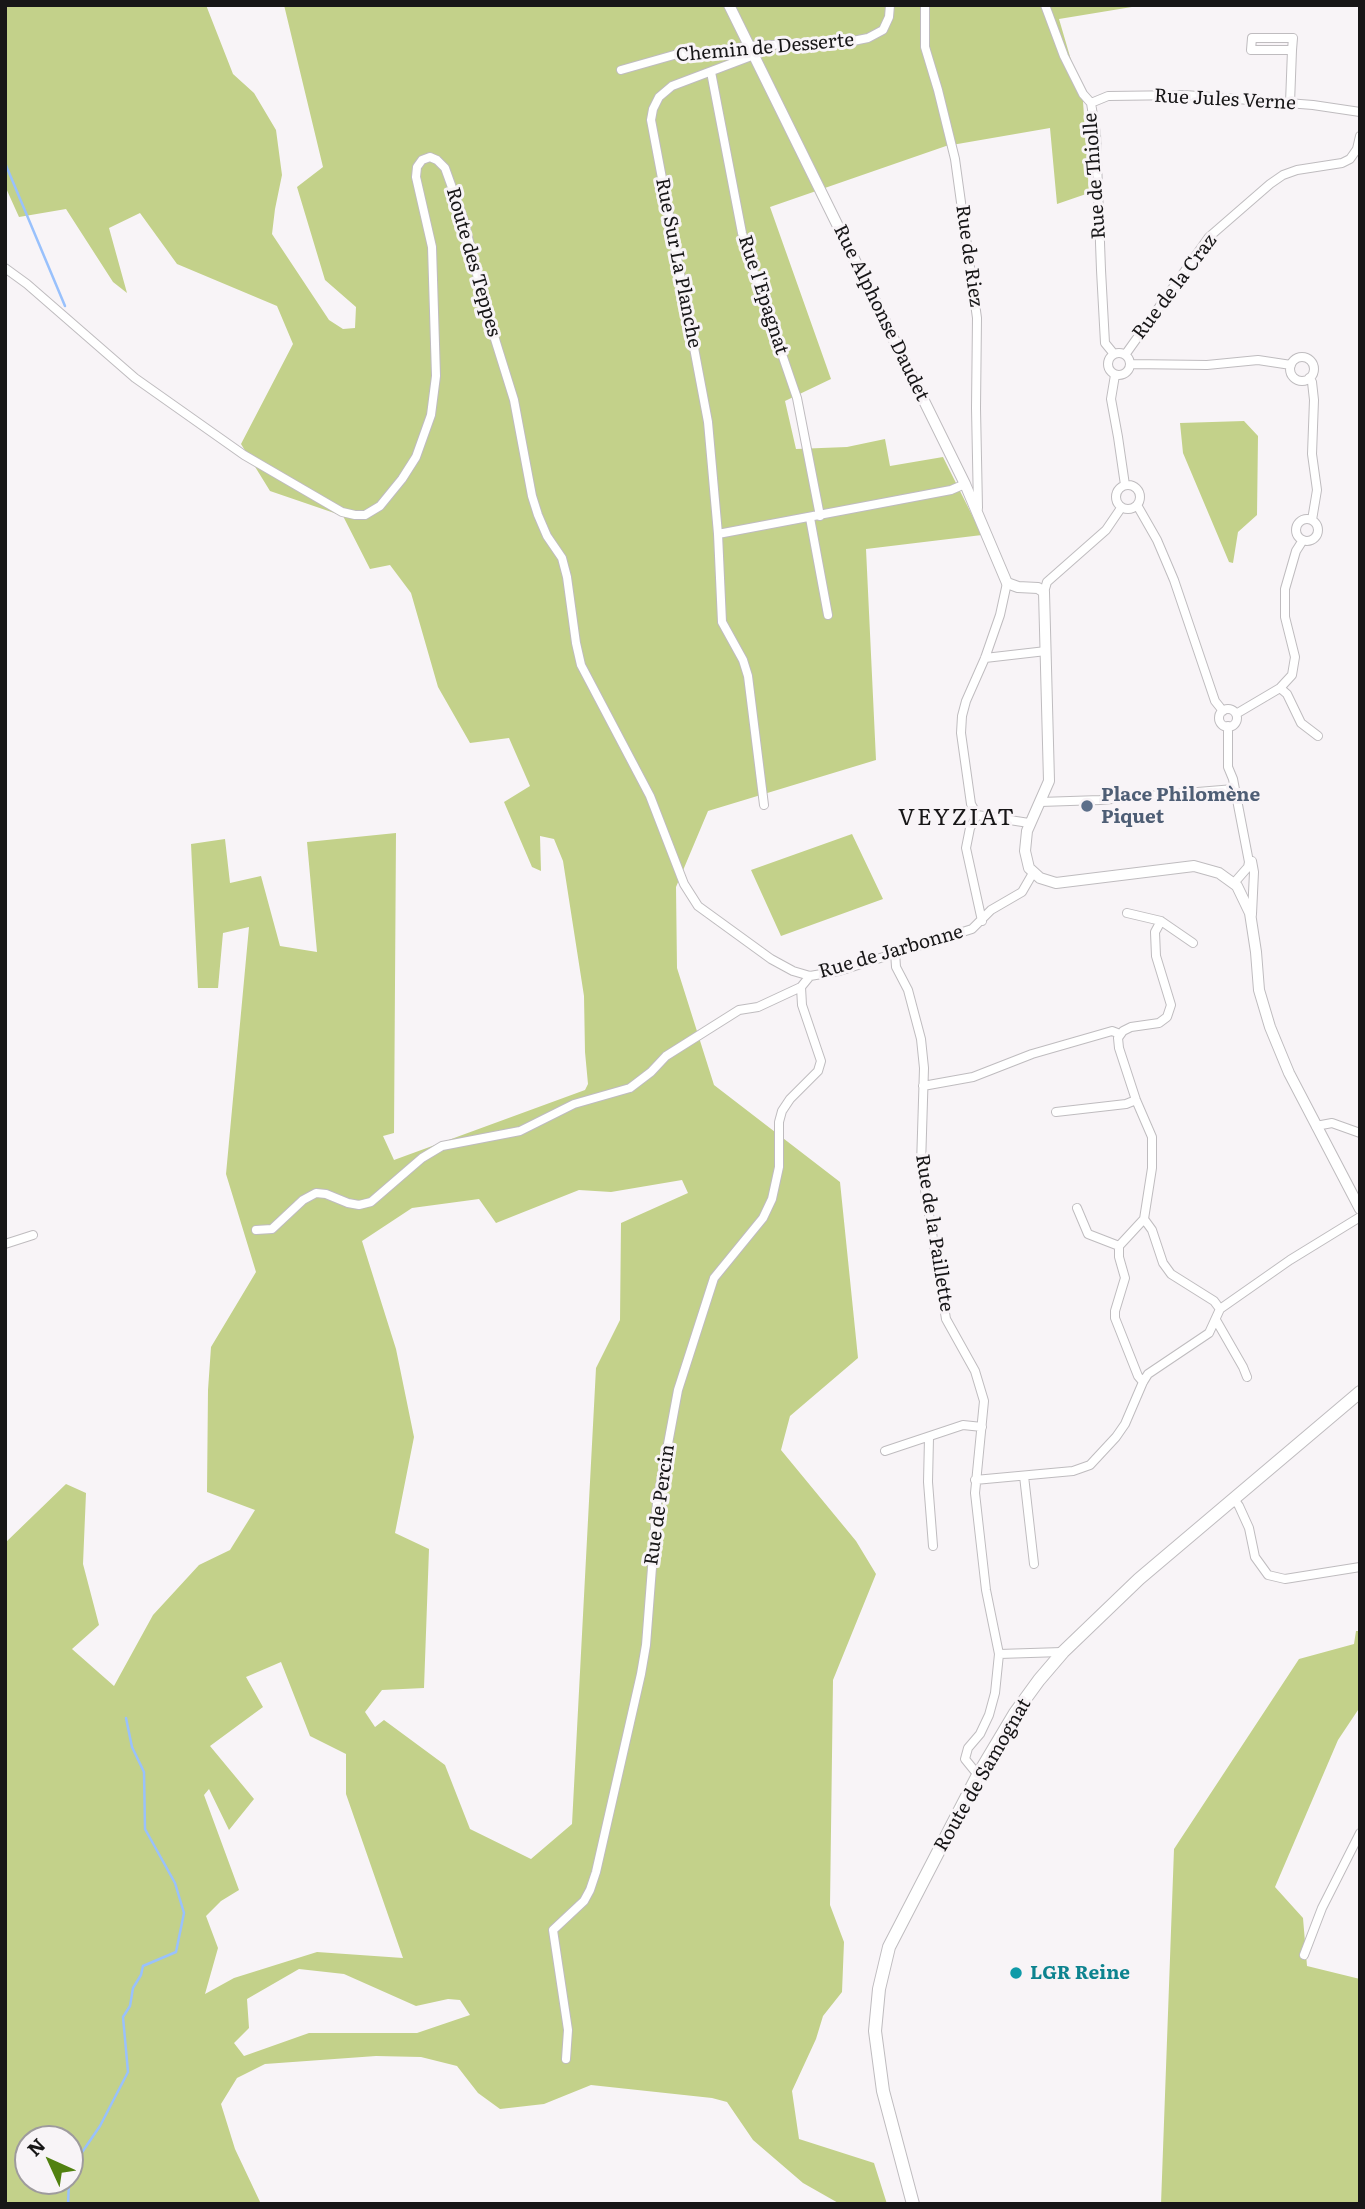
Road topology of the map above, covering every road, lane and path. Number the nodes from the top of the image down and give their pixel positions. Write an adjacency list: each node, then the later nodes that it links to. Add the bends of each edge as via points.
1 (729, 5): 5 (street, Rue Alphonse Daudet)
2 (890, 5): 5 (street, Chemin de Desserte, via 883,30 868,38)
3 (925, 5): 23 (street, Rue de Riez, via 925,47 956,159 977,318)
4 (1045, 5): 9 (street, Rue de Thiolle, via 1064,56)
5 (751, 50): 7 (street, Chemin de Desserte, via 681,53); 8 (street, Rue Sur La Planche); 19 (street, Rue Alphonse Daudet)
6 (1292, 50): 6 (street, via 1293,37 1252,38 1251,50); 10 (street)
7 (621, 70)
8 (711, 72): 24 (street, Rue l'Epagnat, via 742,233 797,398); 26 (street, Rue Sur La Planche, via 672,86 659,97 650,120 708,422)
9 (1091, 103): 10 (street, Rue Jules Verne, via 1108,96 1185,94); 14 (street, Rue de Thiolle, via 1105,343)
10 (1290, 103): 11 (street, Rue Jules Verne)
11 (1360, 112)
12 (1360, 136): 15 (street, Rue de la Craz, via 1350,159 1283,175 1209,237)
13 (5, 268): 52 (street, Route des Teppes, via 135,378 244,455 342,512 365,515 380,506 410,468 431,415 436,376 432,247 416,177 422,160 438,160 464,220 513,400 532,496 562,558 576,643 590,685 650,796 684,884 698,906 771,959)
14 (1114, 354): 15 (street); 17 (street, via 1108,367)
15 (1128, 360): 16 (street, via 1207,365 1258,360); 17 (street, via 1125,373)
16 (1291, 365): 18 (street, via 1294,377); 18 (street, via 1297,358 1307,358 1314,366)
17 (1115, 375): 20 (street, via 1111,399)
18 (1309, 379): 25 (street, via 1317,490)
19 (965, 484): 23 (street, Rue Alphonse Daudet); 24 (street, via 951,491)
20 (1125, 485): 21 (street, via 1138,491); 22 (street, via 1115,497)
21 (1137, 505): 22 (street); 34 (street, via 1174,580 1215,701)
22 (1121, 508): 29 (street, via 1106,530 1047,582)
23 (978, 511): 28 (street, Rue Alphonse Daudet)
24 (815, 517): 26 (street); 30 (street, Rue l'Epagnat)
25 (1312, 520): 27 (street, via 1318,532 1315,538); 27 (street, via 1297,525)
26 (718, 534): 40 (street, Rue Sur La Planche, via 722,622 748,676)
27 (1303, 540): 33 (street, via 1284,589 1295,657 1292,676)
28 (1007, 583): 29 (street); 32 (street)
29 (1044, 592): 31 (street)
30 (828, 615)
31 (1046, 651): 32 (street); 39 (street, via 1049,781)
32 (985, 658): 41 (street, via 966,701 961,733 971,804)
33 (1280, 688): 35 (street); 37 (street, via 1301,723)
34 (1223, 711): 35 (street, via 1231,709); 36 (street, via 1219,719)
35 (1236, 715): 36 (street)
36 (1228, 726): 38 (street, via 1227,758)
37 (1318, 736)
38 (1234, 789): 39 (street); 43 (street)
39 (1040, 802): 42 (street)
40 (764, 805)
41 (977, 815): 42 (street); 47 (street, via 965,848)
42 (1029, 823): 44 (street, via 1025,851)
43 (1247, 848): 45 (street, via 1248,867); 49 (street, via 1254,872)
44 (1034, 873): 45 (street, via 1056,883 1194,866 1214,870); 47 (street, Rue de Jarbonne, via 1022,892)
45 (1234, 883): 49 (street)
46 (1127, 913): 48 (street)
47 (982, 920): 51 (street, Rue de Jarbonne, via 972,929)
48 (1161, 921): 50 (street); 54 (street, via 1156,956 1171,1005 1167,1017)
49 (1252, 921): 58 (street, via 1263,1007)
50 (1193, 943)
51 (895, 952): 52 (street, Rue de Jarbonne); 55 (street, Rue de la Paillette, via 896,967 919,1028)
52 (810, 976): 53 (street)
53 (801, 988): 64 (street, via 758,1007 739,1010 666,1056 630,1088 574,1104 520,1131 442,1146 371,1202 359,1205 316,1193 272,1229); 87 (street, Rue de Percin, via 802,1005 821,1061 818,1071 782,1111 772,1199 763,1218 714,1278 682,1378 657,1503 641,1674 596,1872 584,1901 553,1930 568,2030)
54 (1120, 1034): 55 (street, via 1112,1031 973,1077); 56 (street, via 1119,1048)
55 (923, 1086): 73 (street, Rue de la Paillette, via 921,1166 946,1319 979,1381 984,1401)
56 (1136, 1100): 57 (street); 63 (street, via 1152,1138)
57 (1056, 1112)
58 (1316, 1126): 59 (street, via 1332,1123); 61 (street)
59 (1360, 1133)
60 (1077, 1208): 67 (street, via 1088,1234)
61 (1360, 1209)
62 (1360, 1217): 68 (street)
63 (1144, 1219): 67 (street); 68 (street, via 1171,1274)
64 (256, 1230)
65 (33, 1235): 66 (street)
66 (5, 1244)
67 (1119, 1246): 71 (street, via 1125,1278 1115,1318)
68 (1220, 1309): 69 (street)
69 (1216, 1320): 70 (street); 71 (street, via 1209,1333)
70 (1247, 1377)
71 (1143, 1382): 76 (street, via 1125,1423 1090,1465)
72 (1360, 1392): 78 (main road, Route de Samognat)
73 (982, 1427): 74 (street, via 963,1425); 77 (street, Rue de la Paillette)
74 (929, 1438): 75 (street); 79 (street)
75 (885, 1451)
76 (1024, 1476): 77 (street); 80 (street)
77 (975, 1480): 83 (street, Rue de la Paillette, via 986,1590)
78 (1234, 1499): 81 (street, via 1245,1517 1255,1557 1268,1575 1285,1579); 82 (main road, Route de Samognat, via 1129,1588)
79 (933, 1546)
80 (1034, 1564)
81 (1360, 1567)
82 (1063, 1652): 83 (street); 84 (main road, Route de Samognat, via 1015,1713)
83 (999, 1654): 84 (street, Rue de la Paillette, via 989,1715 965,1753 967,1764)
84 (978, 1775): 88 (main road, Route de Samognat, via 889,1947 878,1989 875,2031 883,2091)
85 (1360, 1833): 86 (street)
86 (1304, 1955)
87 (566, 2060)
88 (913, 2204)

